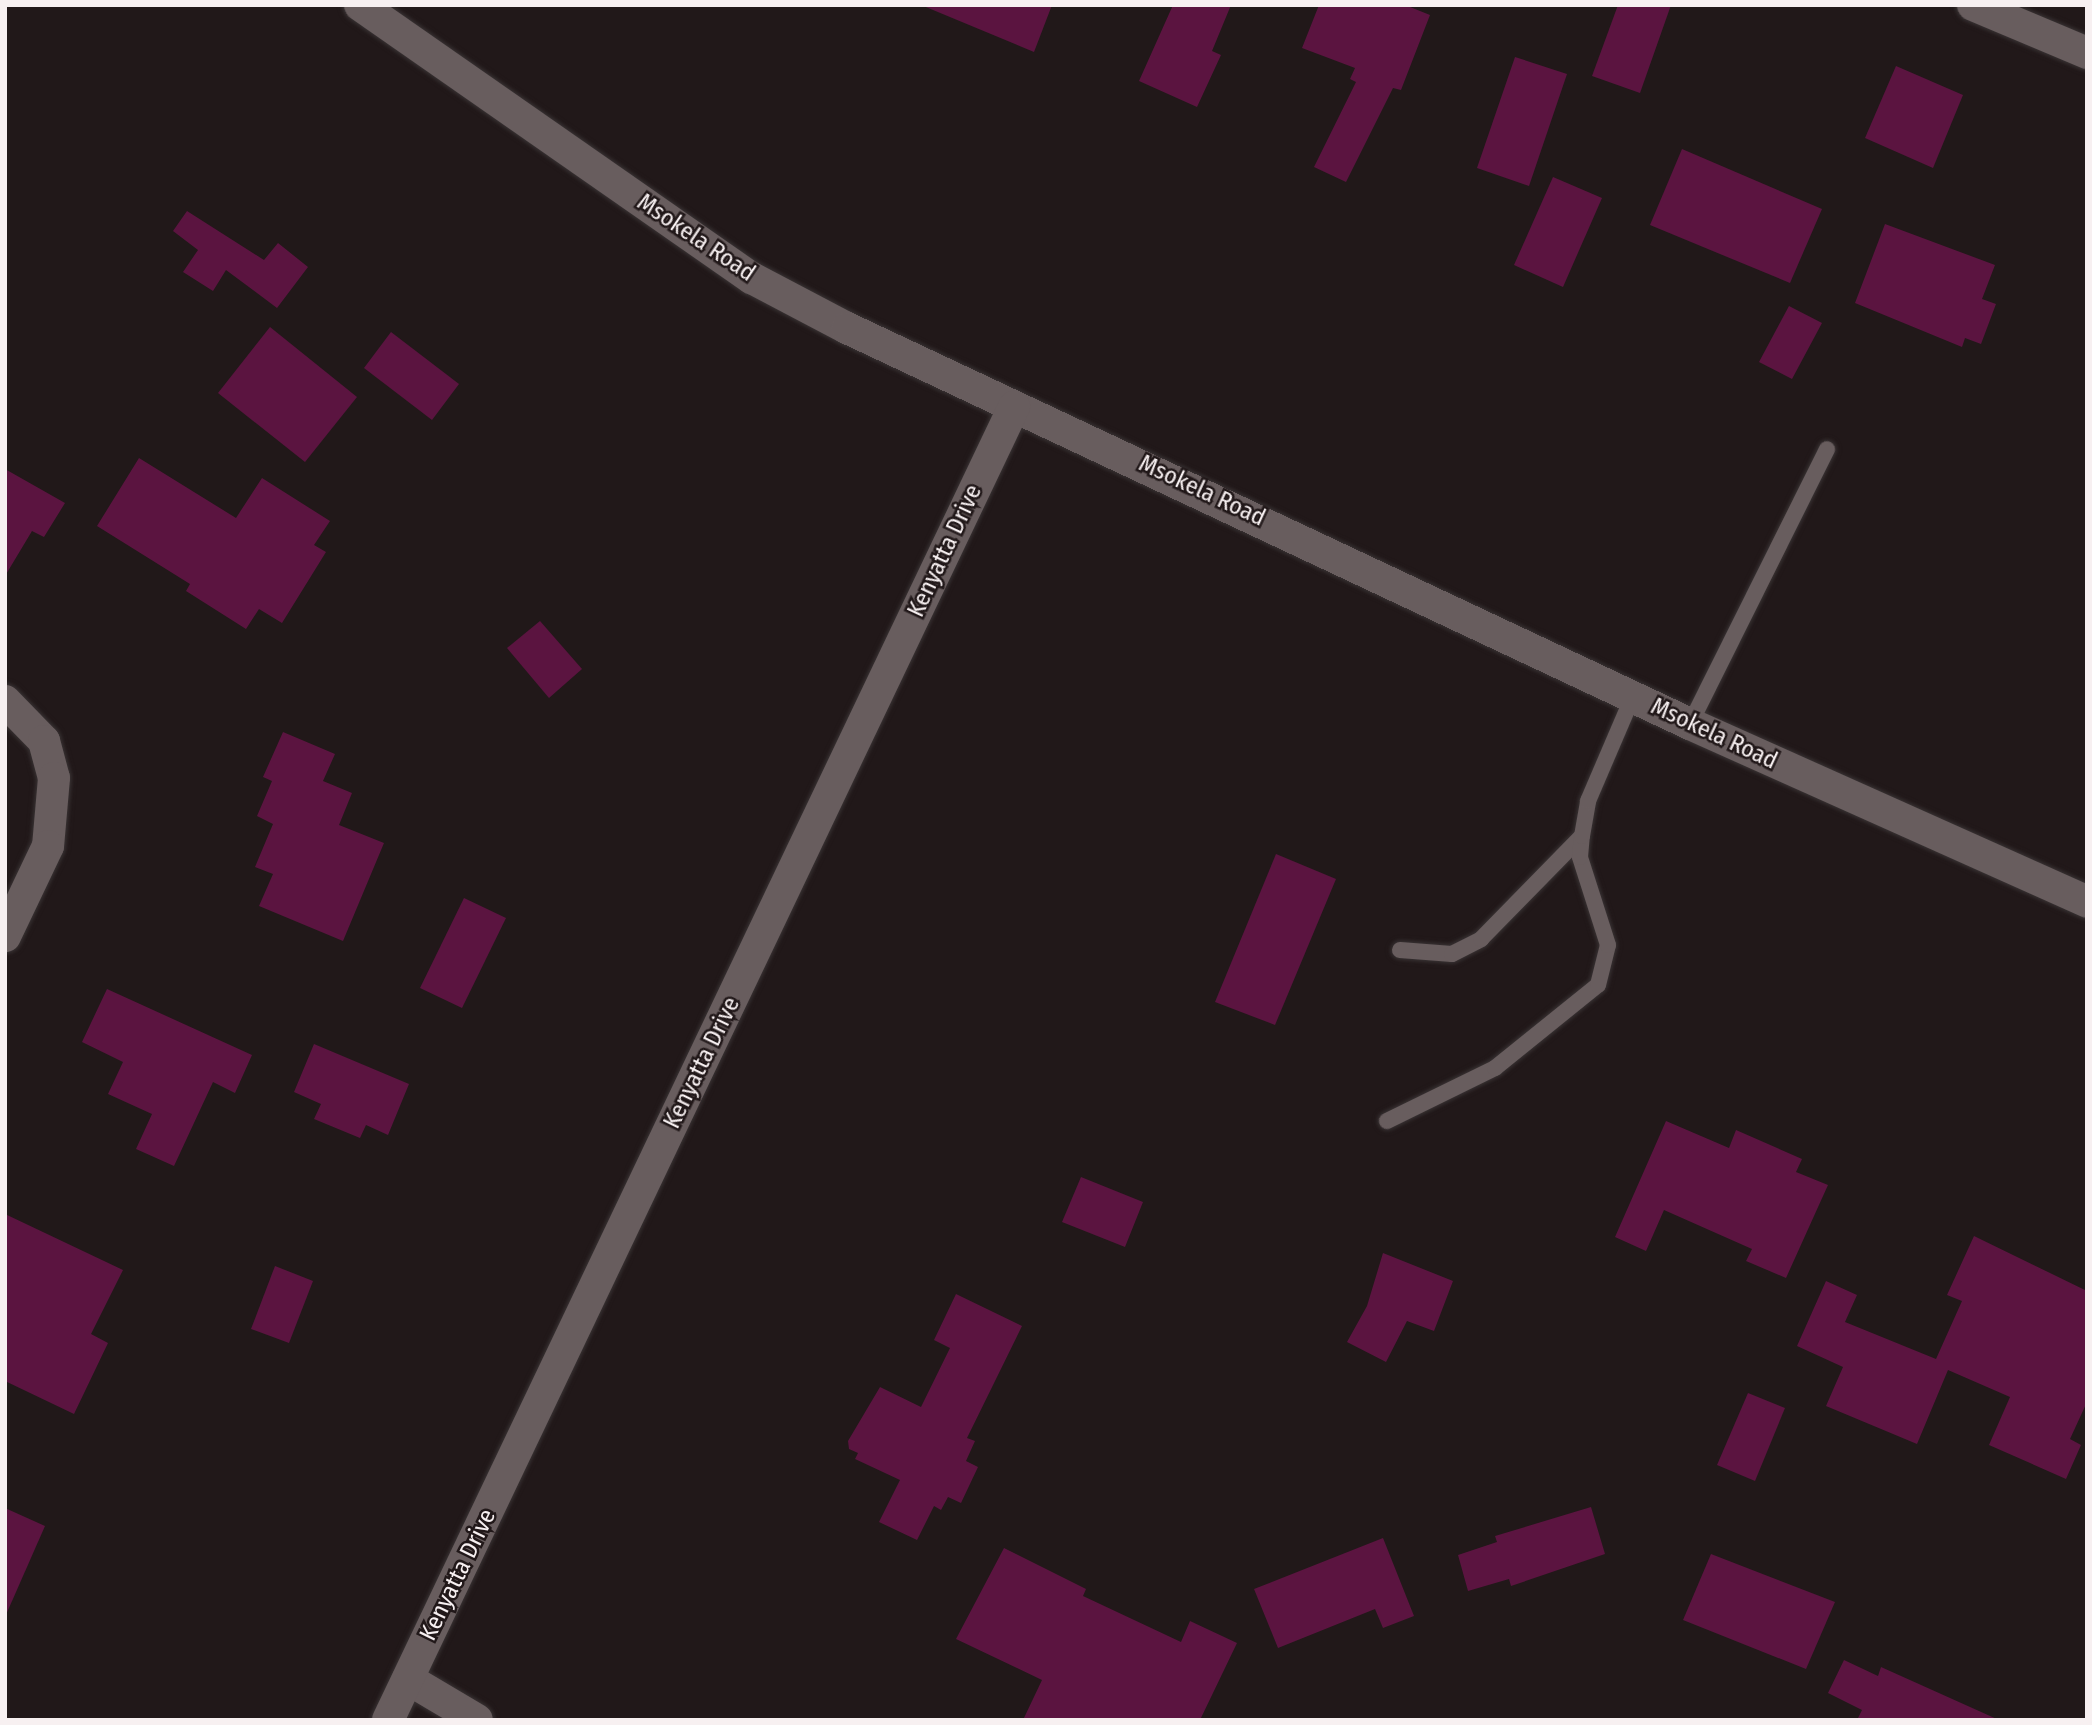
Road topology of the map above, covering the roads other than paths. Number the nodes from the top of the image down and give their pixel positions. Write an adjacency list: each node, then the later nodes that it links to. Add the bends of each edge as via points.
1 (360, 5): 4 (street, Msokela Road, via 752,278)
2 (1973, 5): 3 (street)
3 (2087, 53)
4 (1014, 407): 6 (street, Msokela Road); 14 (street, Kenyatta Drive)
5 (1827, 449): 8 (lane)
6 (1633, 696): 8 (street, Msokela Road); 9 (lane, via 1588,801)
7 (5, 701): 11 (street, via 44,741 54,778 48,846)
8 (1690, 724): 10 (street, Msokela Road)
9 (1582, 836): 12 (lane, via 1481,939 1452,954); 13 (lane, via 1580,857 1608,944 1598,985 1495,1068)
10 (2087, 902)
11 (5, 936)
12 (1400, 950)
13 (1387, 1121)
14 (408, 1679): 15 (street, Kenyatta Drive); 16 (street)
15 (388, 1720)
16 (477, 1720)

